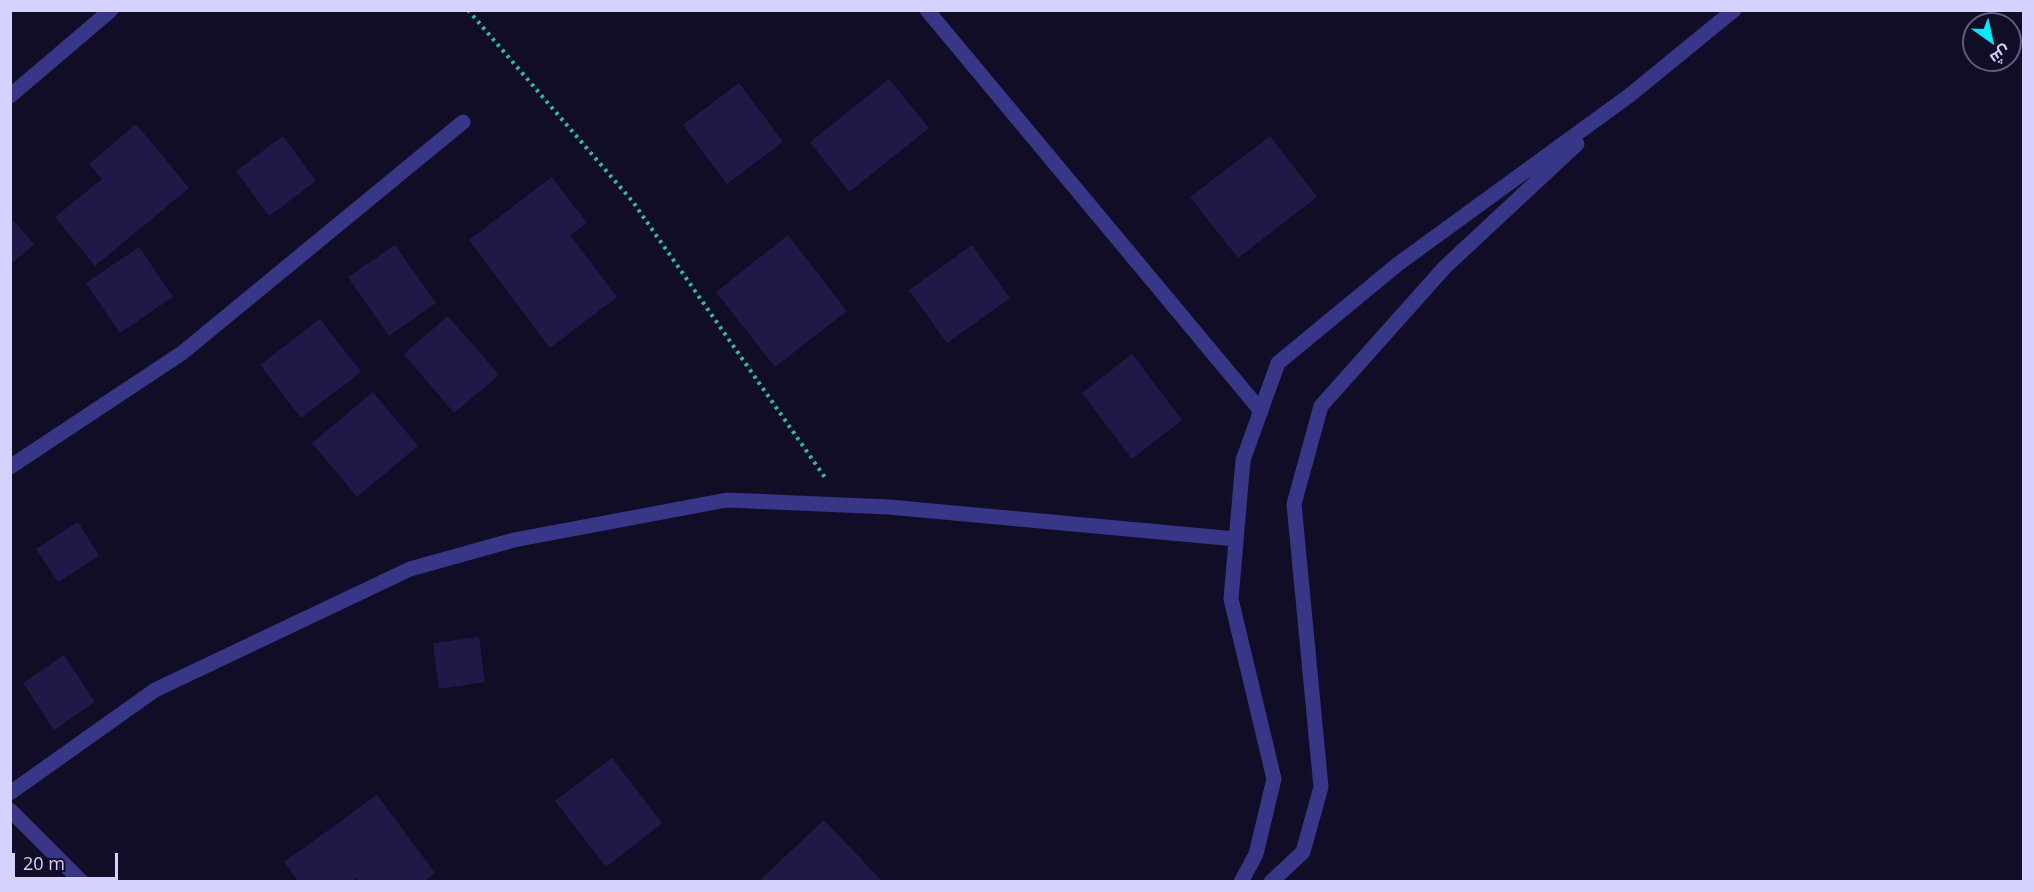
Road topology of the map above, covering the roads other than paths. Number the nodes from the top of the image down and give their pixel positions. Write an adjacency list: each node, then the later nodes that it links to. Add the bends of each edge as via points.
1 (111, 10): 5 (street)
2 (927, 10): 7 (street)
3 (1734, 10): 4 (street)
4 (1630, 95): 7 (street, via 1398,264 1278,363); 14 (street, via 1445,267 1321,406 1294,504 1321,788 1303,852)
5 (10, 96)
6 (463, 122): 8 (street, via 182,353)
7 (1261, 411): 9 (street, via 1243,460)
8 (10, 467)
9 (1236, 539): 10 (street, via 889,507 727,500 514,540 410,569 155,690); 13 (street, via 1230,599 1274,779 1256,854)
10 (10, 793)
11 (10, 810): 12 (street)
12 (82, 882)
13 (1241, 882)
14 (1271, 882)

